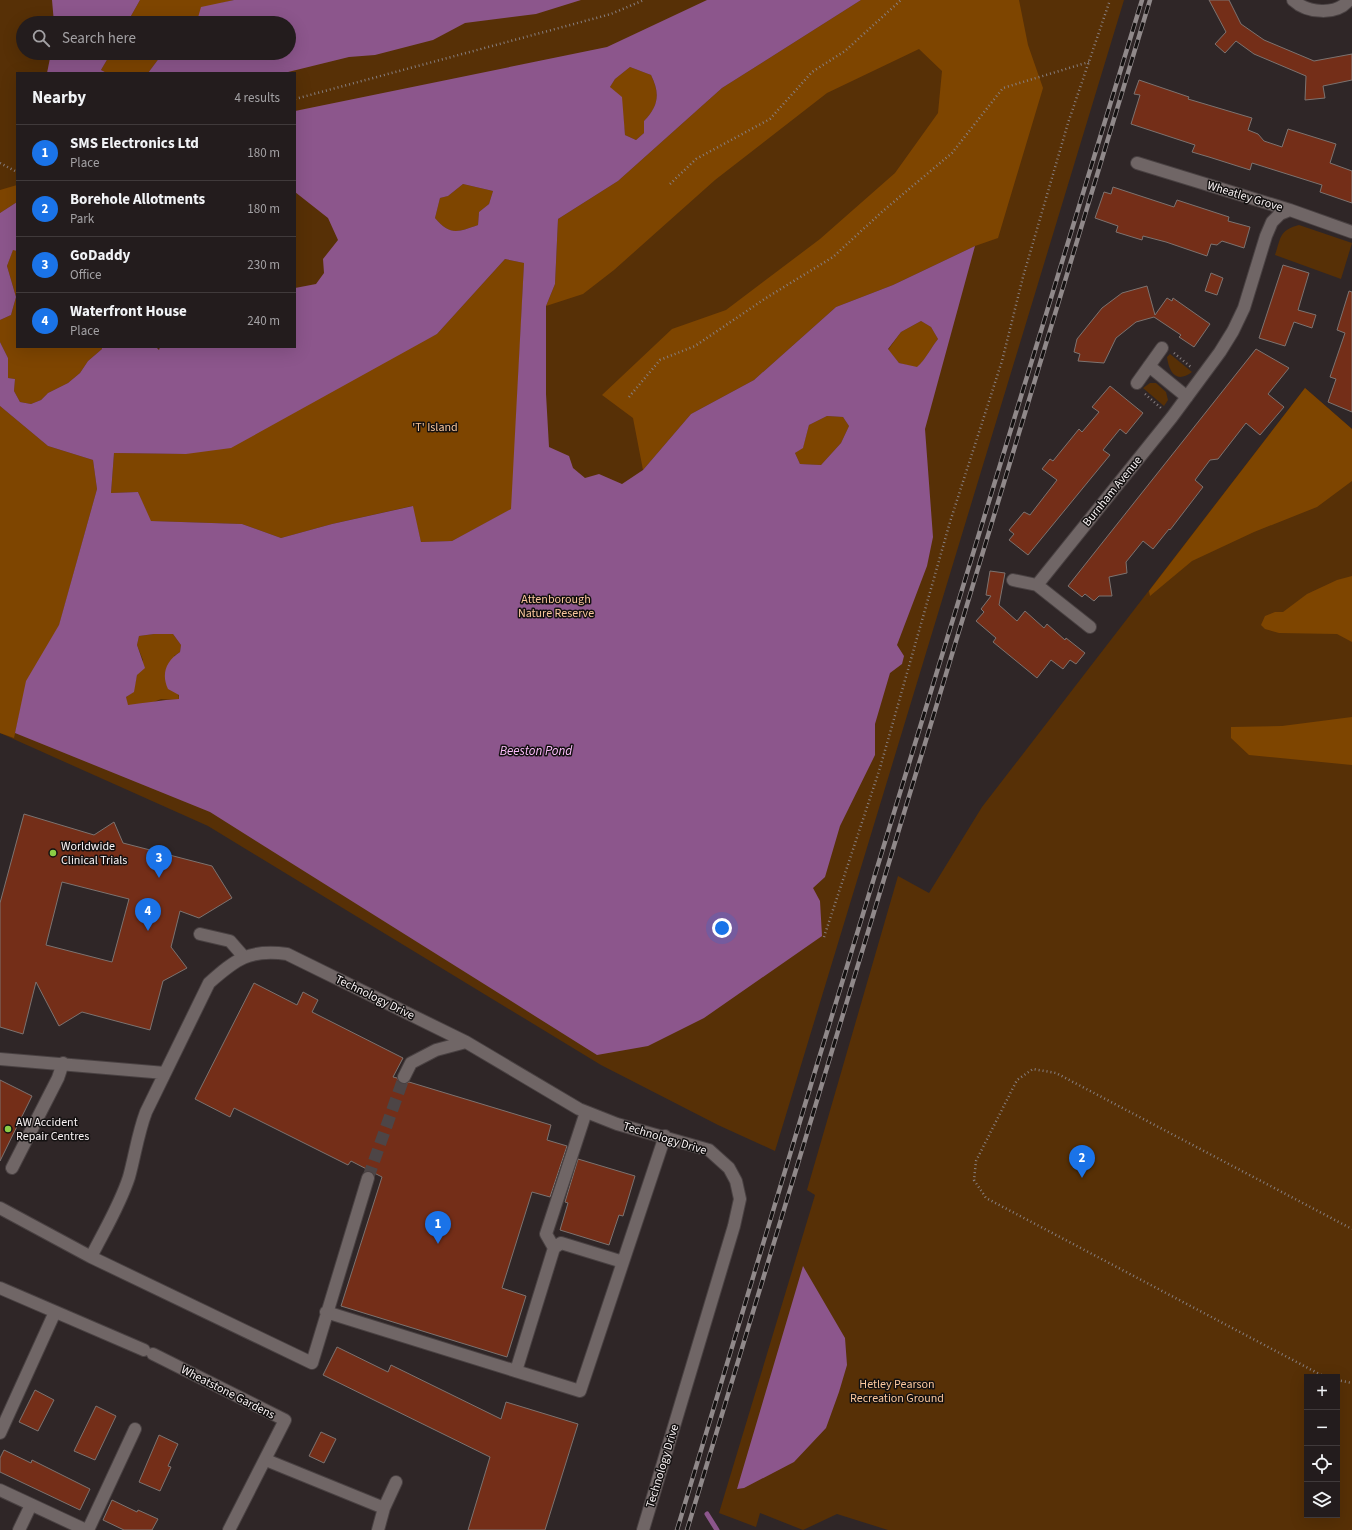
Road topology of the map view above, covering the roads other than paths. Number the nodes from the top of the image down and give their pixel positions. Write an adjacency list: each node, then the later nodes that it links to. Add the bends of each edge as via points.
1 (1293, 0): 2 (street, via 1307,9 1319,11 1337,8)
2 (1349, 0)
3 (1137, 163): 4 (street, Wheatley Grove)
4 (1290, 210): 5 (street, Wheatley Grove); 9 (street, Burnham Avenue, via 1280,214 1272,222 1238,321)
5 (1352, 232)
6 (1162, 348): 7 (street)
7 (1149, 366): 8 (street); 9 (street)
8 (1136, 383)
9 (1187, 398): 11 (street, Burnham Avenue)
10 (1014, 580): 11 (street)
11 (1037, 585): 12 (street)
12 (1090, 627)
13 (200, 934): 14 (street, via 230,941)
14 (244, 957): 15 (street, Technology Drive, via 254,953 287,954); 18 (street, Technology Drive, via 209,983)
15 (466, 1042): 19 (street, via 436,1050 410,1063); 20 (street, Technology Drive)
16 (0, 1059): 17 (street)
17 (63, 1063): 18 (street); 22 (street, via 58,1078)
18 (165, 1073): 26 (street, Technology Drive, via 138,1132 129,1177)
19 (404, 1076)
20 (586, 1112): 21 (street, Technology Drive, via 617,1124); 25 (street, via 546,1234)
21 (665, 1136): 27 (street); 43 (street, Technology Drive, via 709,1150 721,1159 736,1181 740,1199)
22 (12, 1168)
23 (368, 1178): 30 (street)
24 (0, 1208): 26 (street)
25 (554, 1248): 27 (street, via 561,1244); 31 (street)
26 (91, 1257): 30 (street, via 312,1363)
27 (623, 1262): 31 (street, via 580,1391)
28 (0, 1288): 29 (street)
29 (55, 1312): 33 (street); 34 (street, Wheatstone Gardens, via 148,1352 285,1420)
30 (326, 1312): 31 (street)
31 (516, 1371)
32 (136, 1429): 40 (street)
33 (0, 1432)
34 (266, 1460): 38 (street); 41 (street, Wheatstone Gardens)
35 (396, 1482): 38 (street)
36 (0, 1490): 37 (street)
37 (31, 1505): 39 (street); 40 (street)
38 (384, 1508): 42 (street)
39 (19, 1530)
40 (87, 1530)
41 (229, 1530)
42 (378, 1530)
43 (643, 1530)

